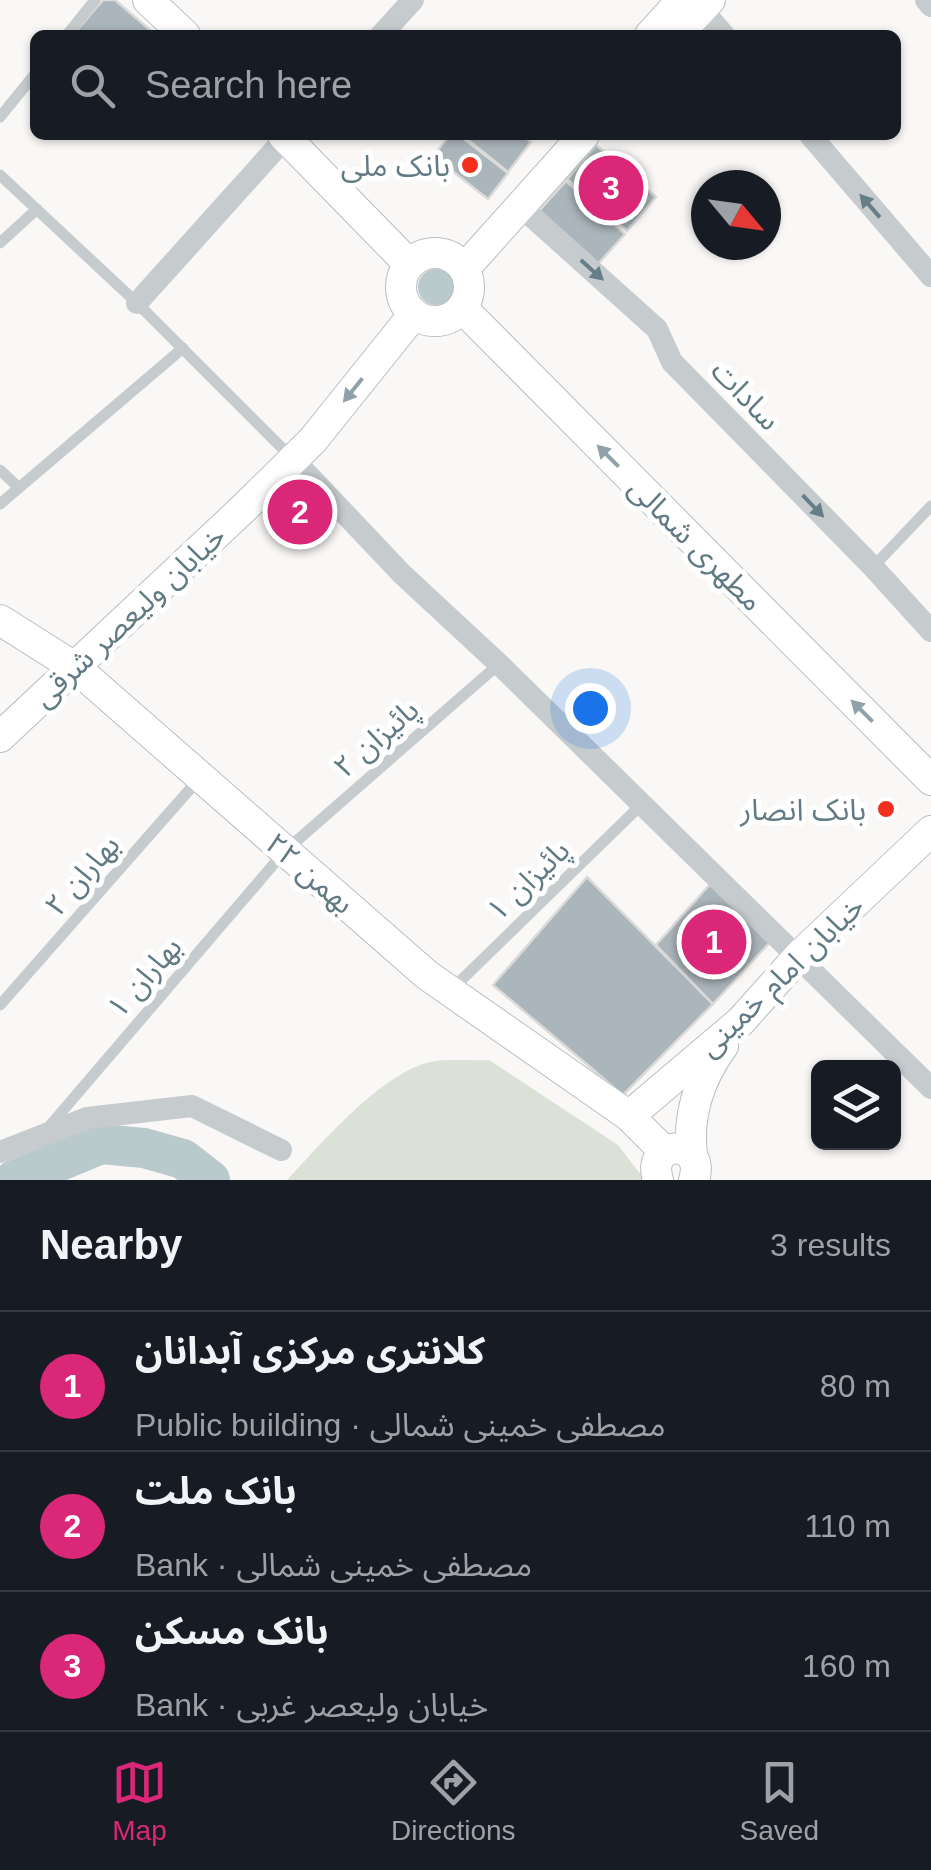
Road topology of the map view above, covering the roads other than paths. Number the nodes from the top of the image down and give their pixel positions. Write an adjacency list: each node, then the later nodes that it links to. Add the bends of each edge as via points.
1 (96, 0): 7 (lane)
2 (148, 0): 8 (main road)
3 (413, 0): 9 (street)
4 (926, 0): 6 (street)
5 (698, 3): 10 (main road); 11 (main road); 12 (street)
6 (931, 6)
7 (71, 30)
8 (180, 30)
9 (386, 30)
10 (658, 30)
11 (681, 30)
12 (720, 30)
13 (30, 80): 14 (lane)
14 (0, 117)
15 (282, 140): 27 (street)
16 (290, 140): 25 (main road)
17 (554, 140): 24 (main road)
18 (579, 140): 21 (main road)
19 (814, 140): 26 (street, one-way to 19)
20 (0, 175): 22 (lane)
21 (520, 205): 24 (main road); 36 (street, سادات, one-way to 36, via 657,329 672,362)
22 (37, 209): 23 (lane); 27 (lane)
23 (0, 243)
24 (456, 262): 25 (main road, via 438,252); 28 (main road, via 469,288)
25 (409, 264): 29 (main road, via 400,284)
26 (931, 276)
27 (137, 303): 30 (lane)
28 (462, 308): 29 (main road, via 444,320); 43 (main road, مطهری شمالی, one-way to 28)
29 (414, 314): 31 (main road, خیابان ولیعصر شرقی, one-way to 31)
30 (183, 348): 31 (lane); 33 (lane)
31 (293, 459): 39 (street); 40 (main road, خیابان ولیعصر شرقی)
32 (0, 470): 33 (lane)
33 (18, 487): 34 (lane)
34 (0, 504)
35 (931, 506): 36 (lane)
36 (873, 567): 38 (street, سادات)
37 (0, 620): 40 (main road, ۲۲ بهمن)
38 (931, 631)
39 (499, 664): 44 (street); 46 (lane, پائیزان ۲)
40 (76, 668): 41 (main road, خیابان ولیعصر شرقی); 42 (main road, ۲۲ بهمن)
41 (0, 737)
42 (201, 777): 46 (main road, ۲۲ بهمن); 49 (lane, بهاران ۲)
43 (931, 780)
44 (641, 805): 47 (street); 48 (lane, پائیزان ۱)
45 (931, 831): 47 (main road, خیابان امام خمینی)
46 (286, 851): 48 (main road, ۲۲ بهمن); 53 (lane, بهاران ۱)
47 (799, 956): 50 (main road, خیابان امام خمینی); 51 (street)
48 (450, 990): 52 (main road, ۲۲ بهمن)
49 (0, 1005)
50 (741, 1021): 52 (main road, خیابان امام خمینی); 56 (main road, via 696,1098)
51 (931, 1088)
52 (629, 1116): 56 (main road, ۲۲ بهمن)
53 (41, 1136): 54 (street, via 87,1118 192,1106); 55 (street)
54 (281, 1150)
55 (0, 1152)
56 (677, 1167)

